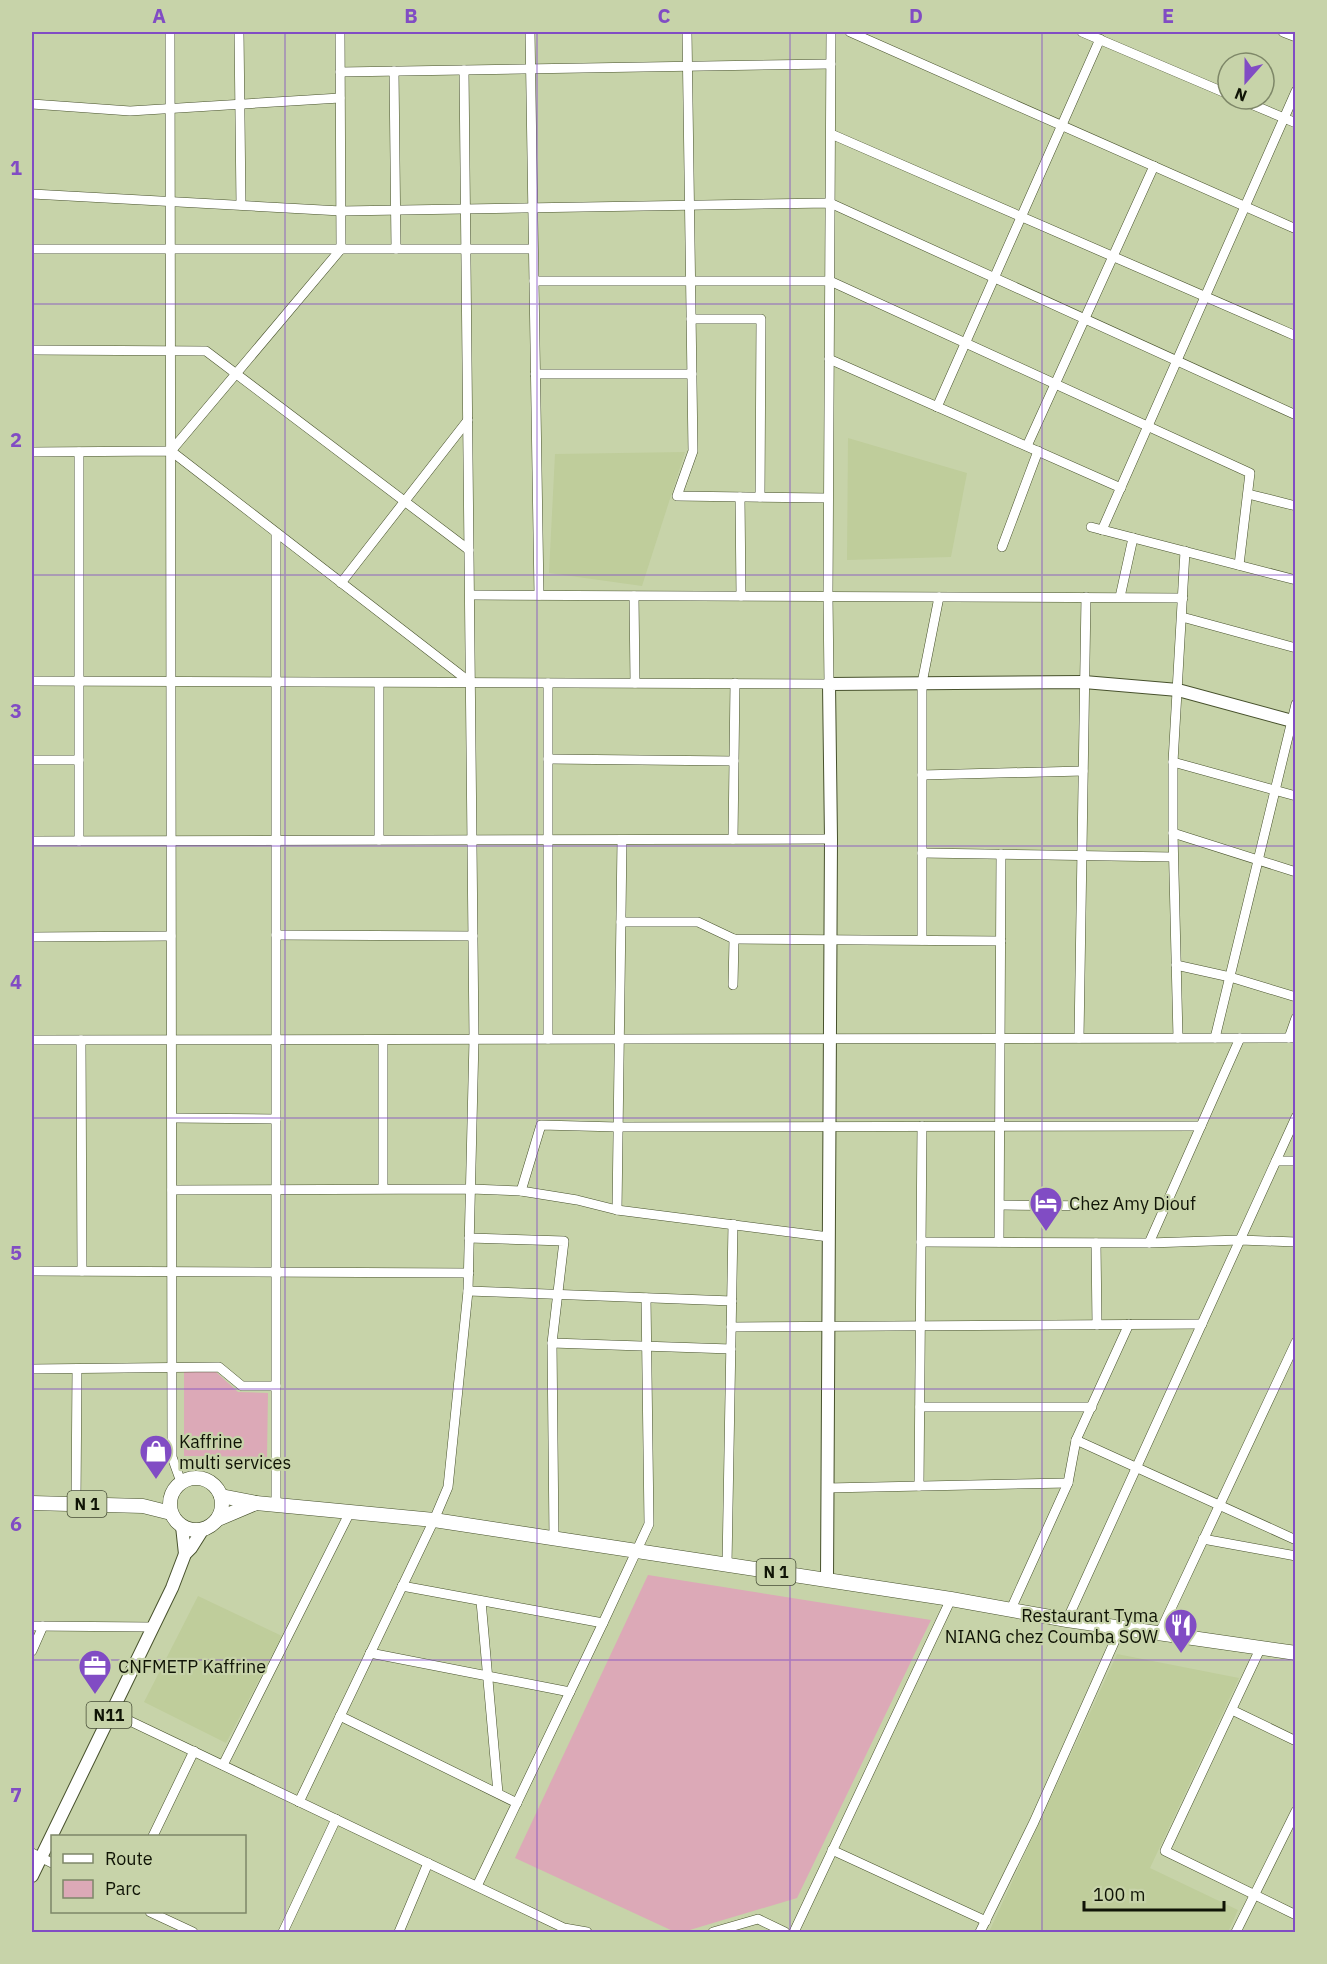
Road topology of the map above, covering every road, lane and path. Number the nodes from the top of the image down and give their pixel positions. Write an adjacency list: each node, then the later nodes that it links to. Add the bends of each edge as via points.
1 (170, 32): 23 (street)
2 (239, 32): 22 (street)
3 (340, 32): 17 (street)
4 (530, 32): 14 (street)
5 (687, 32): 13 (street)
6 (831, 32): 12 (street)
7 (850, 32): 27 (street)
8 (1082, 32): 11 (street)
9 (1283, 32): 10 (street)
10 (1296, 37)
11 (1100, 39): 18 (street); 27 (street)
12 (831, 64): 13 (street); 28 (street)
13 (687, 66): 14 (street); 34 (street)
14 (530, 69): 15 (street); 36 (street)
15 (464, 70): 16 (street); 37 (street)
16 (394, 71): 17 (street); 38 (street)
17 (340, 72): 20 (street)
18 (1216, 89)
19 (1296, 91): 25 (street)
20 (340, 98): 22 (street); 39 (street)
21 (32, 104): 23 (street, via 130,111)
22 (240, 105): 23 (street); 33 (street)
23 (170, 109): 31 (street)
24 (1267, 111): 25 (street)
25 (1283, 118): 26 (street); 35 (street)
26 (1296, 123)
27 (1062, 125): 29 (street); 40 (street)
28 (831, 134): 32 (street); 40 (street)
29 (1154, 166): 35 (street); 48 (street)
30 (32, 194): 31 (street)
31 (170, 201): 33 (street); 43 (street)
32 (830, 203): 34 (street); 49 (street); 52 (street)
33 (241, 205): 39 (street)
34 (689, 205): 36 (street); 51 (street)
35 (1245, 206): 41 (street); 53 (street)
36 (532, 208): 37 (street); 47 (street)
37 (466, 209): 38 (street); 46 (street)
38 (396, 210): 39 (street); 45 (street)
39 (341, 211): 44 (street)
40 (1021, 217): 48 (street); 49 (street)
41 (1296, 229)
42 (32, 249): 43 (street)
43 (170, 249): 44 (street); 59 (street)
44 (341, 249): 45 (street); 62 (street)
45 (396, 249): 46 (street)
46 (466, 249): 47 (street); 68 (street)
47 (533, 249): 50 (street)
48 (1113, 256): 53 (street); 54 (street)
49 (994, 278): 54 (street); 57 (street)
50 (534, 281): 51 (street); 63 (street)
51 (690, 281): 52 (street); 55 (street)
52 (830, 281): 57 (street); 60 (street)
53 (1205, 297): 56 (street); 61 (street)
54 (1085, 319): 61 (street); 65 (street)
55 (691, 320): 64 (street); 78 (street, via 761,319)
56 (1296, 336)
57 (965, 343): 65 (street); 66 (street)
58 (32, 350): 59 (street)
59 (171, 351): 62 (street, via 206,351); 71 (street)
60 (829, 359): 66 (street); 79 (street)
61 (1177, 361): 67 (street); 69 (street)
62 (236, 374): 71 (street); 80 (street)
63 (535, 374): 64 (street); 93 (street)
64 (692, 374): 77 (street, via 693,451 677,496)
65 (1055, 384): 69 (street); 70 (street)
66 (937, 407): 70 (street)
67 (1296, 415)
68 (468, 420): 80 (street); 87 (street)
69 (1148, 426): 75 (street); 76 (street, via 1250,473)
70 (1027, 446): 72 (street)
71 (171, 451): 74 (street); 84 (street); 105 (street)
72 (1038, 451): 75 (street); 86 (street)
73 (32, 452): 74 (street)
74 (79, 452): 104 (street)
75 (1121, 488): 83 (street)
76 (1248, 494): 81 (street); 89 (street)
77 (740, 497): 78 (street); 95 (street)
78 (760, 497): 79 (street)
79 (828, 498): 96 (street)
80 (405, 501): 87 (street); 91 (street)
81 (1296, 506)
82 (1091, 527): 83 (street)
83 (1102, 530): 85 (street)
84 (276, 533): 91 (street); 106 (street)
85 (1133, 538): 88 (street); 99 (street)
86 (1002, 547)
87 (469, 550): 92 (street)
88 (1185, 551): 89 (street); 100 (street)
89 (1239, 565): 90 (street)
90 (1296, 580)
91 (341, 583): 109 (street)
92 (470, 595): 93 (street); 109 (street)
93 (539, 595): 94 (street)
94 (634, 596): 95 (street); 111 (street)
95 (741, 596): 96 (street)
96 (828, 596): 97 (street); 114 (street)
97 (939, 597): 98 (street); 113 (street)
98 (1086, 597): 99 (street); 108 (street)
99 (1120, 597): 100 (street)
100 (1183, 598): 101 (street)
101 (1182, 617): 102 (street); 115 (street)
102 (1296, 648)
103 (32, 681): 104 (street)
104 (79, 682): 105 (street); 120 (street)
105 (171, 682): 106 (street); 130 (street)
106 (276, 682): 107 (street); 131 (street)
107 (379, 682): 109 (street); 132 (street)
108 (1084, 682): 113 (main road); 115 (main road); 123 (street)
109 (471, 683): 110 (street); 133 (street)
110 (548, 683): 111 (street); 118 (street)
111 (635, 683): 112 (street)
112 (735, 683): 114 (street); 121 (street)
113 (922, 683): 114 (main road); 124 (street)
114 (829, 684): 129 (main road)
115 (1178, 690): 117 (main road); 122 (street)
116 (1296, 704): 117 (street)
117 (1294, 722): 125 (street)
118 (548, 759): 121 (street); 134 (street)
119 (32, 760): 120 (street)
120 (79, 760): 137 (street)
121 (734, 761): 128 (street)
122 (1173, 762): 125 (street); 127 (street)
123 (1083, 771): 124 (street); 140 (street)
124 (922, 775): 138 (street)
125 (1275, 790): 126 (street); 142 (street)
126 (1296, 796)
127 (1173, 833): 141 (street); 142 (street)
128 (733, 839): 129 (street); 135 (street)
129 (831, 839): 150 (main road)
130 (171, 840): 131 (street); 137 (street); 146 (street)
131 (276, 840): 132 (street); 145 (street)
132 (379, 840): 133 (street)
133 (472, 840): 134 (street); 147 (street)
134 (548, 840): 135 (street); 164 (street)
135 (622, 840): 144 (street)
136 (32, 841): 137 (street)
137 (79, 841)
138 (922, 853): 139 (street); 151 (street)
139 (1001, 854): 140 (street); 152 (street)
140 (1082, 855): 141 (street); 158 (street)
141 (1173, 857): 153 (street)
142 (1258, 860): 143 (street); 154 (street)
143 (1296, 872)
144 (621, 922): 149 (street, via 698,922); 165 (street)
145 (276, 935): 147 (street); 171 (street)
146 (171, 936): 148 (street); 170 (street)
147 (473, 936): 163 (street)
148 (32, 937)
149 (734, 939): 150 (street); 155 (street)
150 (831, 939): 151 (street); 166 (main road)
151 (922, 940): 152 (street)
152 (1001, 941): 167 (street)
153 (1176, 965): 154 (street); 159 (street)
154 (1230, 977): 156 (street); 160 (street)
155 (734, 985)
156 (1296, 997)
157 (1296, 1018): 162 (street)
158 (1079, 1038): 159 (street); 167 (street)
159 (1178, 1038): 160 (street)
160 (1215, 1038): 161 (street)
161 (1240, 1038): 162 (street); 180 (street)
162 (1292, 1038)
163 (474, 1039): 164 (street); 172 (street); 185 (street)
164 (548, 1039): 165 (street)
165 (619, 1039): 166 (street); 176 (street)
166 (830, 1039): 167 (street); 177 (main road)
167 (1000, 1039): 179 (street)
168 (32, 1040): 169 (street)
169 (81, 1040): 170 (street); 201 (street)
170 (171, 1040): 171 (street); 174 (street)
171 (276, 1040): 172 (street); 175 (street)
172 (383, 1040): 183 (street)
173 (1296, 1117): 181 (street)
174 (172, 1118): 175 (street); 186 (street)
175 (276, 1119): 184 (street)
176 (618, 1126): 177 (street); 187 (street, via 541,1125); 190 (street)
177 (830, 1126): 178 (street); 192 (main road)
178 (922, 1126): 179 (street); 195 (street)
179 (1000, 1126): 180 (street); 188 (street)
180 (1202, 1126): 199 (street)
181 (1276, 1161): 182 (street); 194 (street)
182 (1296, 1161)
183 (383, 1188): 184 (street); 185 (street)
184 (276, 1189): 186 (street); 203 (street)
185 (471, 1189): 187 (street); 193 (street)
186 (172, 1190): 202 (street)
187 (521, 1191): 190 (street)
188 (1000, 1204): 189 (street); 196 (street)
189 (1102, 1206)
190 (617, 1210): 191 (street)
191 (733, 1224): 192 (street); 208 (street)
192 (829, 1237): 212 (main road)
193 (470, 1238): 204 (street); 206 (street, via 564,1241)
194 (1240, 1240): 197 (street); 199 (street); 210 (street)
195 (921, 1242): 196 (street); 213 (street)
196 (999, 1242): 198 (street)
197 (1296, 1242)
198 (1096, 1243): 199 (street); 211 (street)
199 (1149, 1243)
200 (32, 1271): 201 (street)
201 (82, 1271): 202 (street)
202 (172, 1272): 203 (street); 219 (street)
203 (276, 1272): 204 (street); 222 (street)
204 (469, 1273): 205 (street)
205 (468, 1291): 206 (street); 242 (street, via 447,1487)
206 (557, 1294): 207 (street); 216 (street)
207 (646, 1298): 208 (street); 217 (street)
208 (732, 1301): 214 (street)
209 (1129, 1324): 210 (street); 211 (street); 224 (street)
210 (1202, 1324): 226 (street)
211 (1097, 1325): 213 (street)
212 (828, 1326): 213 (street); 214 (street); 230 (main road)
213 (920, 1326): 223 (street)
214 (731, 1327): 218 (street)
215 (1296, 1342): 237 (street)
216 (552, 1343): 217 (street); 245 (street)
217 (646, 1347): 218 (street); 248 (street, via 649,1524)
218 (731, 1349): 251 (street)
219 (172, 1368): 221 (street); 222 (street, via 219,1368 242,1386); 227 (street, via 172,1457)
220 (32, 1369): 221 (street)
221 (77, 1369): 234 (street)
222 (276, 1386): 236 (street)
223 (920, 1407): 224 (street); 229 (street)
224 (1092, 1407): 225 (street)
225 (1076, 1440): 226 (street); 228 (street)
226 (1136, 1467): 237 (street); 257 (street)
227 (181, 1482): 231 (highway); 232 (highway, via 204,1479)
228 (1068, 1483): 229 (street); 256 (street)
229 (920, 1486): 230 (street)
230 (827, 1488): 252 (main road)
231 (171, 1496): 238 (highway, N 1); 240 (highway)
232 (221, 1496): 235 (highway, N 1); 241 (highway, via 223,1504)
233 (32, 1503): 234 (highway, N 1)
234 (76, 1503): 238 (highway, N 1)
235 (256, 1503): 236 (highway, N 1); 241 (highway, N 1)
236 (276, 1505): 239 (highway, N 1)
237 (1219, 1505): 246 (street); 247 (street)
238 (143, 1506): 240 (highway, N 1)
239 (350, 1512): 242 (highway, N 1); 275 (street)
240 (171, 1513): 243 (highway)
241 (218, 1519): 244 (highway)
242 (434, 1520): 245 (highway, N 1); 253 (street)
243 (182, 1526): 244 (highway); 249 (main road)
244 (203, 1529): 249 (main road)
245 (554, 1538): 248 (highway, N 1)
246 (1203, 1539): 250 (street); 263 (street)
247 (1296, 1540): 250 (street)
248 (637, 1551): 251 (highway, N 1); 258 (street)
249 (185, 1554): 261 (main road, N11)
250 (1292, 1555)
251 (728, 1565): 252 (highway, N 1)
252 (827, 1580): 254 (highway, N 1)
253 (402, 1586): 255 (street); 266 (street)
254 (951, 1599): 256 (highway, N 1); 282 (street)
255 (481, 1601): 258 (street); 268 (street)
256 (1011, 1609): 257 (highway, N 1)
257 (1067, 1620): 262 (highway, N 1)
258 (603, 1623): 269 (street)
259 (32, 1626): 260 (street)
260 (43, 1626): 261 (street); 265 (street)
261 (152, 1627): 271 (main road, N11)
262 (1121, 1627): 263 (highway, N 1); 291 (street)
263 (1160, 1632): 264 (highway, N 1)
264 (1261, 1647): 267 (highway, N 1); 270 (street)
265 (32, 1651)
266 (370, 1653): 268 (street); 272 (street)
267 (1296, 1653)
268 (488, 1676): 269 (street); 276 (street)
269 (570, 1692): 278 (street)
270 (1232, 1710): 273 (street); 288 (street, via 1165,1851)
271 (111, 1712): 274 (street); 283 (main road, N11)
272 (340, 1716): 276 (street); 277 (street)
273 (1296, 1741)
274 (194, 1751): 275 (street); 281 (street)
275 (224, 1765): 277 (street)
276 (498, 1793): 278 (street)
277 (299, 1802): 280 (street)
278 (517, 1803): 287 (street)
279 (1296, 1811): 288 (street)
280 (336, 1819): 285 (street); 293 (street)
281 (153, 1835)
282 (832, 1850): 291 (street); 298 (street)
283 (36, 1855): 284 (street); 286 (main road, N11)
284 (51, 1862)
285 (428, 1863): 287 (street); 294 (street)
286 (32, 1876)
287 (477, 1886): 295 (street, via 564,1928)
288 (1255, 1895): 290 (street); 300 (street)
289 (154, 1913): 292 (street)
290 (1296, 1915)
291 (986, 1921): 299 (street)
292 (193, 1932)
293 (283, 1932)
294 (399, 1932)
295 (587, 1932)
296 (713, 1932): 297 (street, via 758,1919)
297 (785, 1932)
298 (794, 1932)
299 (980, 1932)
300 (1236, 1932)

